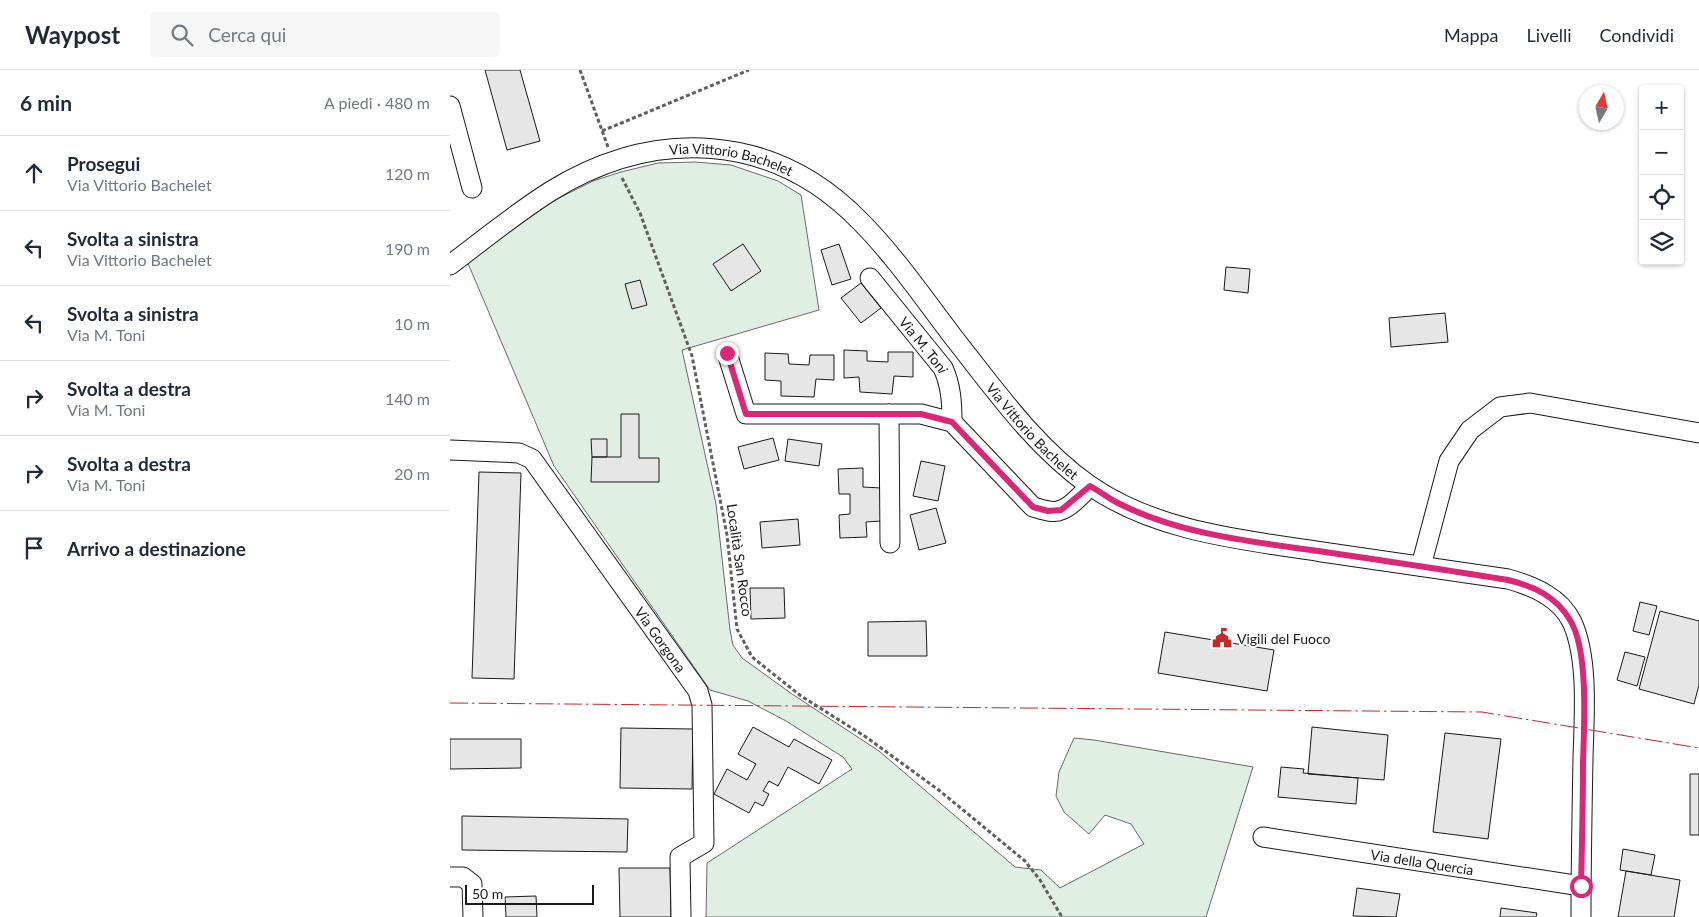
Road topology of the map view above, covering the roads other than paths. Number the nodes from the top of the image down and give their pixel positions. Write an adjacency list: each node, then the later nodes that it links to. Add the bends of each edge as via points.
1 (450, 106): 2 (street)
2 (472, 188)
3 (450, 265): 10 (street, Via Vittorio Bachelet, via 552,190 614,161 679,147 707,147 742,152 772,162 832,196 860,221 1031,432 1056,459)
4 (870, 278): 7 (street, Via M. Toni, via 943,368 952,399)
5 (727, 353): 6 (street, via 746,414)
6 (889, 414): 7 (street, via 921,414); 11 (street)
7 (952, 422): 10 (street, via 1033,507 1061,510)
8 (1699, 434): 12 (street, via 1530,403 1500,407 1470,430 1449,461)
9 (450, 450): 17 (street, Via Gorgona, via 519,453 532,459 698,691 702,706 704,843 680,856)
10 (1090, 486): 12 (street, Via Vittorio Bachelet, via 1117,502 1196,530)
11 (890, 542)
12 (1420, 566): 15 (street, Via Vittorio Bachelet, via 1530,586 1549,596 1572,621 1582,667 1584,718)
13 (1263, 837): 15 (street, Via della Quercia)
14 (450, 877): 16 (street, via 463,877 472,884)
15 (1581, 886): 18 (street, Via Vittorio Bachelet)
16 (473, 917)
17 (681, 917)
18 (1581, 917)

